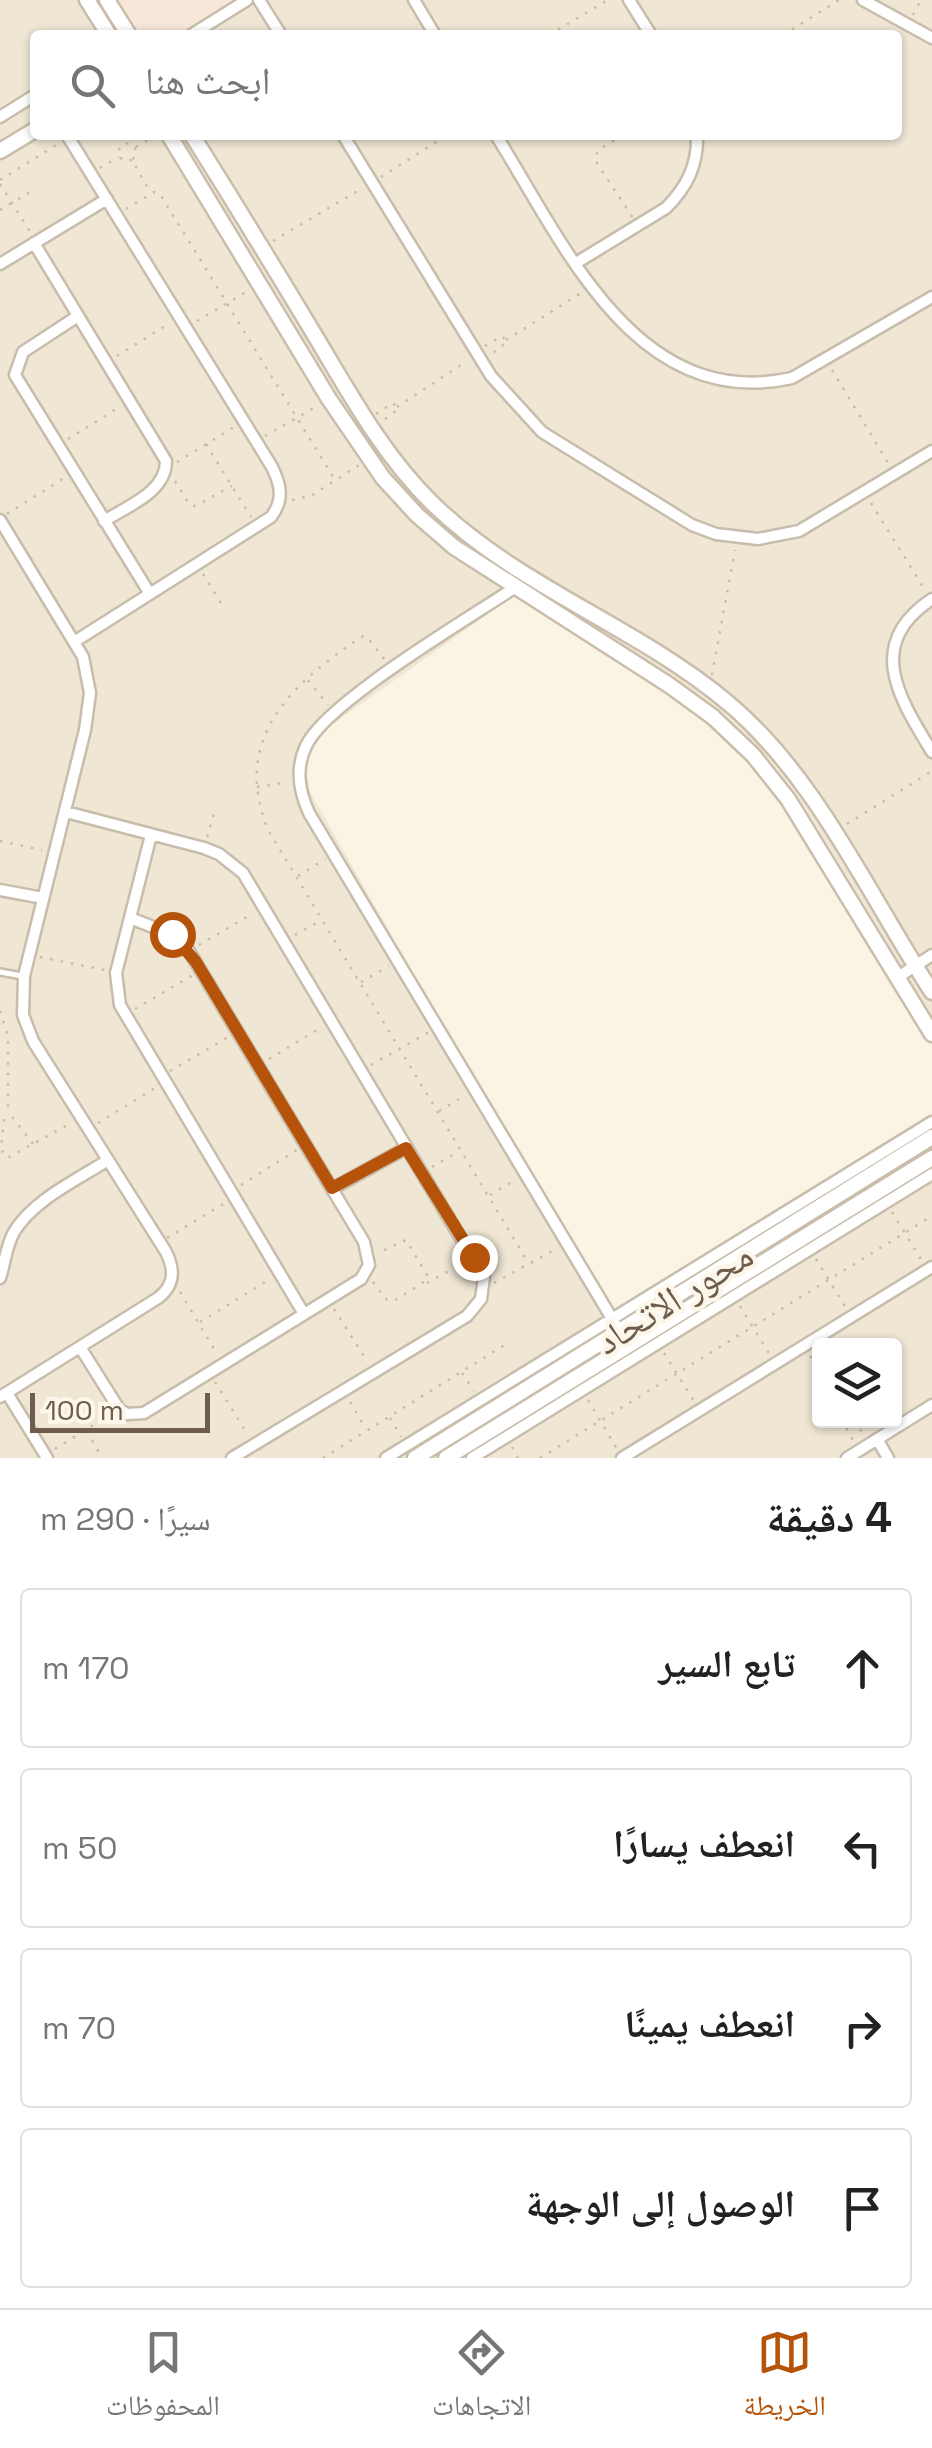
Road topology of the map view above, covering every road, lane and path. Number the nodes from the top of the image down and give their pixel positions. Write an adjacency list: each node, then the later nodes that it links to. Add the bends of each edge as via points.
1 (87, 0): 12 (street)
2 (107, 0): 13 (street)
3 (248, 0): 14 (street)
4 (260, 0): 15 (street)
5 (414, 0): 16 (street)
6 (608, 0): 17 (path)
7 (629, 0): 18 (street)
8 (839, 0): 19 (path)
9 (863, 0): 11 (street)
10 (921, 0): 11 (path)
11 (908, 25): 20 (street)
12 (106, 30)
13 (126, 30)
14 (199, 30)
15 (278, 30)
16 (432, 30)
17 (557, 30)
18 (648, 30)
19 (792, 30)
20 (932, 38)
21 (30, 97): 22 (street)
22 (0, 116)
23 (30, 133): 37 (street)
24 (61, 140): 41 (path)
25 (69, 140): 40 (street)
26 (121, 140): 35 (path)
27 (148, 140): 36 (path)
28 (172, 140): 54 (street)
29 (195, 140): 51 (street)
30 (346, 140): 42 (street)
31 (439, 140): 42 (path)
32 (499, 140): 53 (street)
33 (614, 140): 49 (path, via 595,160)
34 (697, 140): 49 (street, via 686,184)
35 (123, 144): 36 (path); 38 (path)
36 (136, 148): 39 (path)
37 (0, 152)
38 (120, 156): 39 (path); 40 (path)
39 (132, 160): 44 (path)
40 (90, 173): 45 (street)
41 (0, 182): 46 (path)
42 (372, 183): 51 (path); 61 (street)
43 (30, 192): 46 (path)
44 (150, 194): 48 (path); 57 (path, via 160,194)
45 (107, 199): 48 (street); 50 (street)
46 (12, 203): 47 (path); 50 (path)
47 (0, 210)
48 (116, 215): 59 (street)
49 (638, 226): 53 (street)
50 (35, 242): 52 (street); 58 (street)
51 (262, 248): 69 (street)
52 (0, 264)
53 (576, 264): 55 (street)
54 (260, 283): 57 (path); 64 (street)
55 (590, 286): 60 (path); 62 (street, via 641,340 710,377 770,383)
56 (932, 297): 62 (street)
57 (227, 303): 59 (path); 67 (path)
58 (78, 316): 63 (street); 72 (street, via 22,352 15,367 18,383)
59 (183, 322): 63 (path); 68 (street)
60 (506, 340): 61 (path, via 501,337); 61 (path)
61 (478, 356): 66 (path); 85 (street, via 542,432 692,524)
62 (826, 360): 77 (path)
63 (107, 362): 65 (street)
64 (329, 399): 67 (path); 74 (street)
65 (130, 400): 72 (path); 75 (street)
66 (397, 406): 69 (path); 69 (path, via 392,403)
67 (296, 417): 70 (path); 78 (path)
68 (244, 420): 70 (street); 71 (path)
69 (369, 425): 93 (street, via 421,491 484,546)
70 (256, 442): 81 (street)
71 (206, 444): 75 (path); 79 (path)
72 (58, 446): 76 (street)
73 (932, 451): 77 (street)
74 (368, 459): 78 (path); 87 (street, via 436,532)
75 (166, 468): 79 (path, via 192,506); 83 (street, via 157,487)
76 (74, 472): 82 (path); 83 (street)
77 (894, 474): 80 (street)
78 (335, 480): 81 (path, via 304,498)
79 (232, 486): 84 (path)
80 (865, 493): 85 (street, via 798,530); 89 (path)
81 (281, 498): 84 (street)
82 (0, 519): 91 (street)
83 (104, 521): 88 (street)
84 (257, 526): 86 (street)
85 (737, 539): 93 (path)
86 (197, 565): 88 (street); 90 (path)
87 (514, 588): 94 (street); 123 (street, via 669,685 743,745 788,799)
88 (150, 594): 91 (street)
89 (932, 600): 95 (street, via 903,626 892,663 900,700)
90 (222, 603)
91 (74, 642): 100 (street, via 90,693)
92 (307, 679): 94 (path)
93 (709, 689): 101 (street, via 768,740)
94 (334, 712): 97 (street, via 307,743)
95 (932, 752)
96 (932, 771): 101 (path)
97 (299, 781): 98 (path); 106 (street, via 308,814)
98 (255, 788)
99 (216, 806): 104 (path)
100 (66, 812): 102 (street); 105 (street)
101 (833, 833): 118 (street)
102 (151, 834): 104 (street); 111 (street)
103 (0, 841): 105 (path)
104 (204, 848): 110 (street, via 243,873)
105 (55, 854): 109 (street)
106 (333, 855): 107 (path); 117 (street)
107 (296, 876)
108 (0, 890): 109 (street)
109 (43, 898): 115 (street)
110 (264, 906): 113 (street); 114 (path)
111 (130, 918): 114 (street, via 161,928); 121 (street)
112 (322, 920): 113 (path)
113 (284, 940): 129 (street)
114 (189, 951): 119 (street)
115 (30, 955): 121 (path); 122 (street)
116 (932, 955): 118 (street)
117 (397, 961): 124 (path); 130 (street)
118 (915, 966): 123 (street); 125 (street)
119 (201, 970): 128 (path); 131 (street)
120 (0, 972): 122 (lane)
121 (116, 973): 128 (street)
122 (24, 976): 126 (street)
123 (898, 977): 132 (street)
124 (360, 983)
125 (932, 992)
126 (22, 1001): 127 (path); 139 (street, via 33,1042)
127 (0, 1010): 138 (path, via 8,1036)
128 (126, 1015): 135 (street)
129 (332, 1021): 133 (path); 134 (street)
130 (437, 1028): 134 (path); 136 (street)
131 (238, 1032): 133 (street); 135 (path)
132 (932, 1034)
133 (258, 1065): 144 (street)
134 (361, 1071): 145 (street)
135 (164, 1079): 141 (path); 154 (street)
136 (474, 1090): 137 (path); 151 (street)
137 (438, 1112)
138 (8, 1117): 143 (path); 147 (path, via 1,1128)
139 (80, 1117): 141 (street); 143 (path)
140 (932, 1122): 176 (street)
141 (88, 1129): 149 (street)
142 (932, 1137): 179 (street, محور الاتحاد)
143 (33, 1144): 147 (path)
144 (305, 1145): 153 (street); 154 (path)
145 (406, 1148): 150 (street); 153 (street)
146 (460, 1150): 150 (path)
147 (2, 1157)
148 (932, 1158): 213 (street, محور الاتحاد)
149 (108, 1160): 159 (street); 167 (street, via 20,1223)
150 (421, 1172): 163 (street)
151 (526, 1174): 155 (path); 160 (street)
152 (932, 1174): 156 (street)
153 (332, 1188): 162 (street)
154 (233, 1194): 159 (path); 165 (street)
155 (489, 1196)
156 (886, 1202): 158 (path); 161 (street)
157 (932, 1216): 158 (path)
158 (905, 1233): 164 (path); 169 (path)
159 (160, 1242): 168 (street)
160 (567, 1243): 171 (path); 176 (street)
161 (810, 1250): 169 (path); 172 (street)
162 (370, 1257): 166 (street); 170 (path, via 406,1240 428,1276)
163 (474, 1257): 170 (path); 171 (street)
164 (930, 1268): 175 (street)
165 (280, 1273): 174 (street); 177 (path)
166 (366, 1273): 170 (path, via 389,1300); 173 (street)
167 (0, 1278)
168 (172, 1280): 177 (path); 183 (street, via 158,1298)
169 (829, 1280): 175 (path); 178 (path)
170 (425, 1284)
171 (484, 1288): 187 (street, via 467,1316)
172 (734, 1296): 178 (path); 181 (street)
173 (328, 1299): 174 (street); 187 (path)
174 (304, 1314): 186 (street)
175 (852, 1316): 182 (street)
176 (612, 1318): 179 (street); 194 (street)
177 (198, 1324): 186 (path)
178 (753, 1327): 185 (path); 190 (path)
179 (620, 1332): 207 (street, محور الاتحاد)
180 (506, 1344): 189 (path)
181 (658, 1344): 190 (path); 192 (street)
182 (804, 1346): 184 (path); 185 (street)
183 (80, 1347): 193 (street); 196 (street)
184 (812, 1360)
185 (776, 1363): 197 (street)
186 (223, 1364): 188 (street)
187 (373, 1371): 191 (street)
188 (209, 1372): 196 (street, via 144,1412); 205 (path)
189 (462, 1372): 194 (path); 198 (path)
190 (677, 1374): 197 (path); 199 (path)
191 (343, 1389): 203 (path); 205 (street)
192 (582, 1390): 199 (path); 204 (street)
193 (4, 1395): 208 (street)
194 (480, 1400): 207 (street)
195 (932, 1406): 206 (street)
196 (119, 1410): 202 (path)
197 (700, 1410): 217 (street)
198 (389, 1417): 203 (path); 207 (path)
199 (600, 1421): 216 (path); 217 (path)
200 (849, 1428): 206 (path)
201 (859, 1428): 206 (path)
202 (86, 1430): 208 (path); 209 (path)
203 (367, 1430): 211 (path)
204 (506, 1437): 214 (street); 215 (path)
205 (254, 1444): 210 (street)
206 (869, 1445): 218 (street); 219 (street)
207 (410, 1452): 212 (street)
208 (46, 1456)
209 (102, 1458)
210 (232, 1458)
211 (323, 1458)
212 (386, 1458)
213 (446, 1458)
214 (472, 1458)
215 (518, 1458)
216 (540, 1458)
217 (622, 1458)
218 (847, 1458)
219 (888, 1458)

